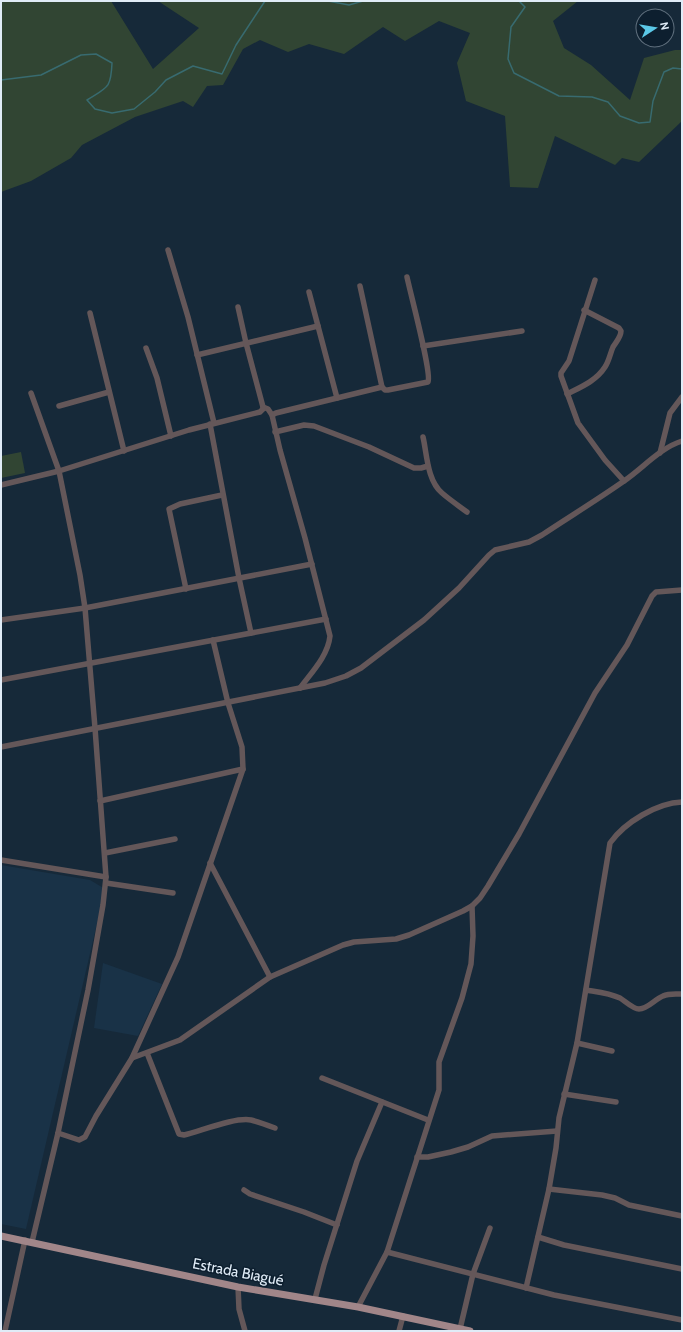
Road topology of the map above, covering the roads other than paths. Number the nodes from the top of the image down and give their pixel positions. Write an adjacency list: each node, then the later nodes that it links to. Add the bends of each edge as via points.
1 (168, 250): 14 (street)
2 (407, 277): 12 (street)
3 (595, 280): 7 (street)
4 (360, 286): 15 (street)
5 (309, 292): 9 (street)
6 (238, 307): 11 (street)
7 (584, 310): 18 (street, via 569,361 561,373); 18 (street, via 619,328 621,334 600,375)
8 (90, 313): 16 (street)
9 (318, 326): 11 (street); 20 (street)
10 (522, 331): 12 (street)
11 (246, 343): 14 (street); 22 (street)
12 (423, 346): 15 (street, via 428,382 388,390)
13 (146, 348): 26 (street, via 157,378)
14 (197, 355): 24 (street)
15 (382, 386): 20 (street)
16 (109, 392): 21 (street); 29 (street)
17 (31, 393): 32 (street)
18 (567, 394): 33 (street, via 578,423)
19 (682, 397): 30 (street, via 670,413)
20 (337, 398): 23 (street)
21 (59, 406)
22 (263, 407): 23 (street); 24 (street, via 255,414)
23 (272, 415): 25 (street)
24 (212, 424): 26 (street); 35 (street)
25 (275, 432): 31 (street, via 314,426 414,468); 37 (street)
26 (171, 436): 29 (street)
27 (423, 437): 31 (street)
28 (682, 441): 30 (street)
29 (124, 451): 32 (street)
30 (660, 453): 33 (street)
31 (428, 466): 36 (street, via 434,483 441,492)
32 (59, 471): 34 (street); 41 (street)
33 (624, 481): 48 (street, via 536,539 495,550 431,614 360,668 334,681)
34 (1, 485)
35 (222, 495): 38 (street); 39 (street, via 180,504 169,509)
36 (467, 512)
37 (312, 564): 38 (street); 42 (street)
38 (239, 578): 39 (street); 44 (street)
39 (186, 589): 41 (street)
40 (682, 590): 61 (street, via 656,592 652,596 627,645 595,693 519,834 488,886)
41 (85, 608): 43 (street); 46 (street)
42 (326, 619): 44 (street); 48 (street, via 330,636 328,646)
43 (1, 620)
44 (250, 633): 45 (street)
45 (214, 640): 46 (street); 49 (street)
46 (89, 664): 47 (street); 50 (street)
47 (1, 680)
48 (300, 688): 49 (street)
49 (228, 703): 50 (street); 52 (street, via 242,747)
50 (95, 728): 51 (street); 53 (street)
51 (1, 747)
52 (243, 769): 53 (street); 58 (street)
53 (100, 801): 56 (street)
54 (682, 802): 63 (street, via 672,802 644,814 610,843)
55 (175, 839): 56 (street)
56 (104, 854): 59 (street)
57 (1, 860): 59 (street)
58 (210, 863): 62 (street); 68 (street, via 178,957)
59 (106, 880): 60 (street); 76 (street, via 90,983)
60 (173, 893)
61 (472, 906): 62 (street, via 409,935 343,945); 73 (street, via 471,964 462,998 438,1062 439,1090)
62 (270, 977): 67 (street, via 190,1035)
63 (586, 990): 64 (street, via 613,995 635,1009 644,1008 668,994); 65 (street)
64 (682, 994)
65 (576, 1043): 66 (street); 70 (street)
66 (612, 1051)
67 (147, 1053): 68 (street); 74 (street, via 179,1134 184,1135 246,1120)
68 (132, 1058): 76 (street, via 85,1137 79,1140)
69 (322, 1078): 71 (street)
70 (564, 1094): 72 (street); 75 (street)
71 (382, 1102): 73 (street); 81 (street, via 357,1161)
72 (616, 1102)
73 (428, 1120): 77 (street)
74 (275, 1128)
75 (557, 1131): 77 (street, via 492,1136 451,1152); 78 (street)
76 (58, 1133): 85 (street)
77 (417, 1157): 86 (street)
78 (549, 1189): 80 (street, via 602,1194 629,1205); 84 (street)
79 (244, 1190): 81 (street)
80 (682, 1216)
81 (337, 1225): 91 (street)
82 (490, 1228): 88 (street)
83 (1, 1236): 85 (main road, Estrada Biagué)
84 (538, 1237): 87 (street); 90 (street)
85 (29, 1241): 89 (main road, Estrada Biagué); 96 (street)
86 (387, 1252): 88 (street); 92 (street)
87 (682, 1269)
88 (473, 1274): 90 (street); 95 (street)
89 (238, 1287): 91 (main road, Estrada Biagué); 97 (street, via 239,1309)
90 (526, 1288): 94 (street)
91 (315, 1299): 92 (main road, Estrada Biagué)
92 (358, 1307): 93 (main road, Estrada Biagué)
93 (403, 1316): 95 (main road, Estrada Biagué); 98 (street)
94 (682, 1320)
95 (460, 1329): 99 (main road, Estrada Biagué)
96 (5, 1331)
97 (245, 1331)
98 (399, 1331)
99 (470, 1331)

